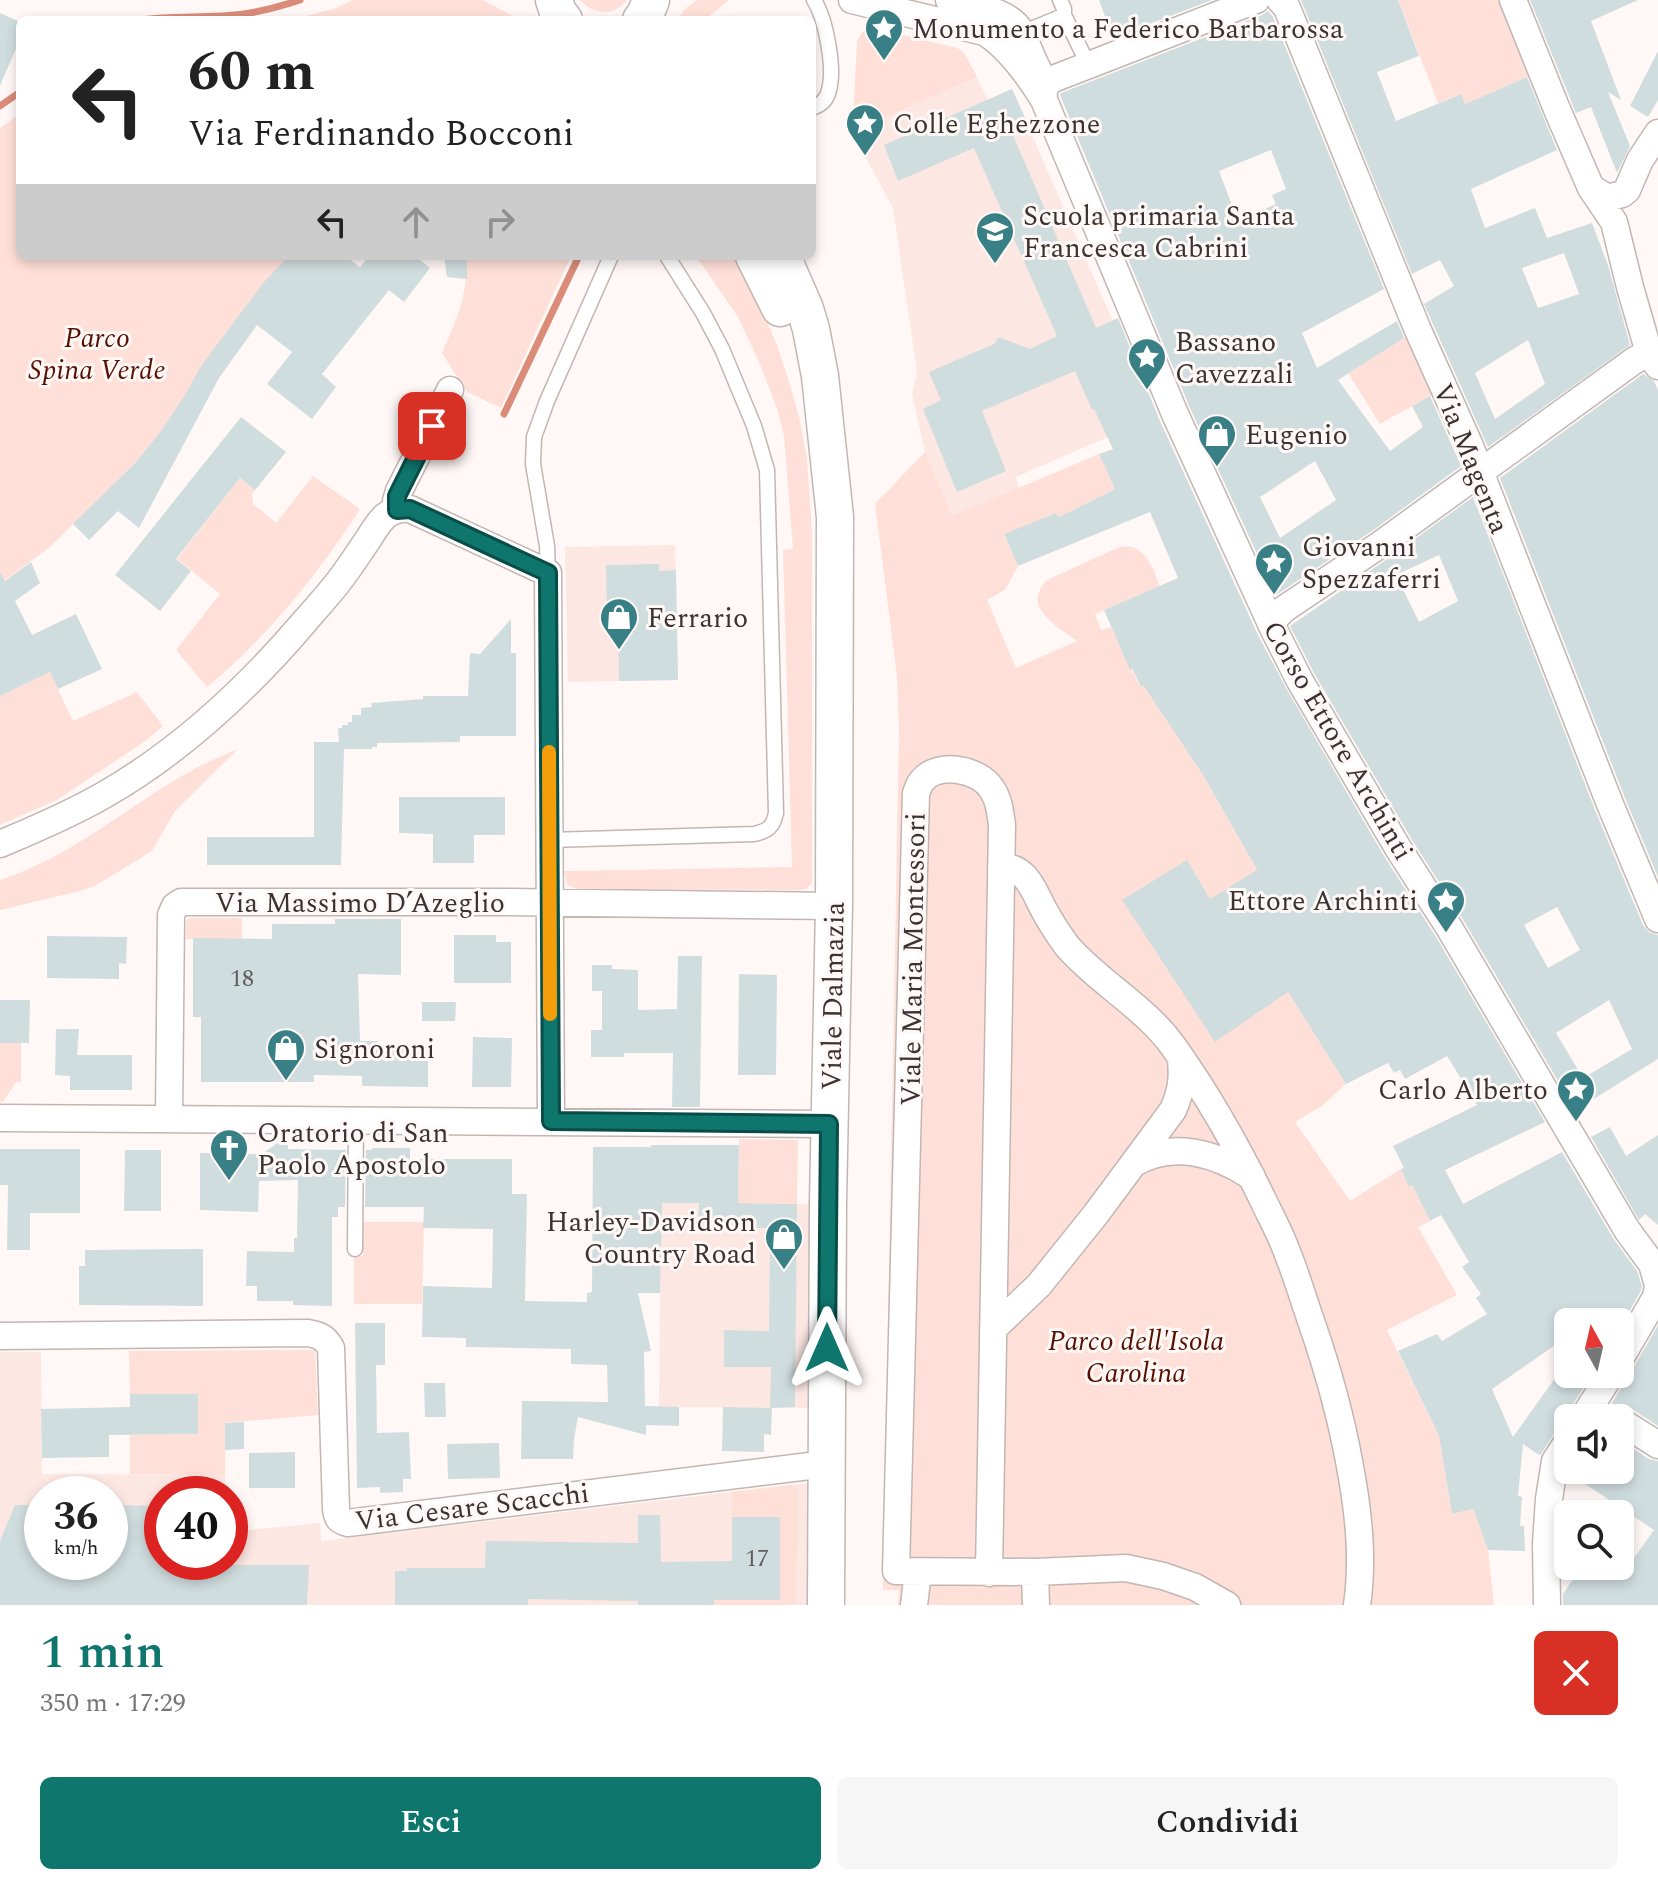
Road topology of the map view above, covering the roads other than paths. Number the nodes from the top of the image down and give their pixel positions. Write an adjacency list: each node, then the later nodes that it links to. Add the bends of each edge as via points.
1 (814, 0): 13 (lane, via 831,76 825,100)
2 (852, 0): 9 (street)
3 (949, 0): 10 (street, via 1006,16)
4 (1060, 0): 8 (lane)
5 (1256, 0): 11 (street)
6 (1280, 0): 23 (street, Via Magenta)
7 (1513, 0): 15 (street)
8 (1064, 18): 10 (lane); 11 (lane, via 1083,54)
9 (984, 32): 10 (lane, via 1005,38); 12 (street, via 1035,85)
10 (1022, 33): 12 (street)
11 (1080, 68): 12 (street)
12 (1048, 89): 26 (street, Corso Ettore Archinti, via 1175,414)
13 (816, 106)
14 (1658, 133): 15 (street, via 1627,190 1608,198)
15 (1591, 188): 20 (street, via 1617,231)
16 (609, 260): 25 (lane, via 534,437)
17 (670, 260): 27 (lane, via 722,349 767,470 776,813 766,832 754,834)
18 (756, 260): 22 (street, Viale Dalmazia, via 802,359)
19 (784, 260): 22 (street, Viale Dalmazia, via 811,329)
20 (1655, 357): 23 (street, via 1635,360)
21 (450, 390): 24 (street, via 399,491)
22 (825, 436): 31 (street, Viale Dalmazia, via 835,517)
23 (1479, 472): 26 (street, via 1284,609); 32 (street, Via Magenta)
24 (397, 510): 25 (street, via 410,509); 28 (street, via 377,524 340,580 294,634 215,713 107,793)
25 (548, 573): 27 (street)
26 (1273, 628): 42 (street, Corso Ettore Archinti, via 1398,848)
27 (549, 840): 30 (street)
28 (0, 844)
29 (1001, 866): 33 (street, via 1026,877 1068,946 1152,1023); 43 (street, Viale Maria Montessori); 50 (street, Viale Maria Montessori, via 999,802 982,778 948,770 933,772 922,781 916,793)
30 (549, 903): 31 (street, Via Massimo D’Azeglio); 35 (street, Via Massimo D’Azeglio, via 175,906); 37 (street)
31 (834, 906): 38 (street, Viale Dalmazia)
32 (1658, 919)
33 (1181, 1058): 39 (street, via 1182,1085 1173,1110); 40 (street)
34 (0, 1118): 35 (street)
35 (169, 1118): 36 (street)
36 (356, 1120): 37 (street); 41 (lane)
37 (551, 1121): 38 (street)
38 (829, 1124): 48 (street, Viale Dalmazia)
39 (1133, 1164): 40 (street, via 1176,1150 1221,1160); 43 (street, via 1039,1285)
40 (1252, 1177): 57 (street, via 1287,1249 1332,1384 1356,1497)
41 (355, 1249)
42 (1656, 1276): 44 (street, via 1656,1297)
43 (993, 1329): 52 (street, Viale Maria Montessori)
44 (1634, 1335)
45 (0, 1336): 48 (street, Via Cesare Scacchi, via 319,1335 331,1348 336,1509 341,1522)
46 (1634, 1430): 47 (street)
47 (1658, 1445)
48 (826, 1464): 53 (street, Viale Dalmazia)
49 (1555, 1484): 58 (street, via 1547,1531)
50 (907, 1572): 52 (street); 54 (street)
51 (1035, 1572): 52 (street); 55 (street); 56 (street, via 1126,1568 1195,1587)
52 (989, 1573)
53 (826, 1605)
54 (914, 1605)
55 (1036, 1605)
56 (1227, 1605)
57 (1357, 1605)
58 (1547, 1605)

